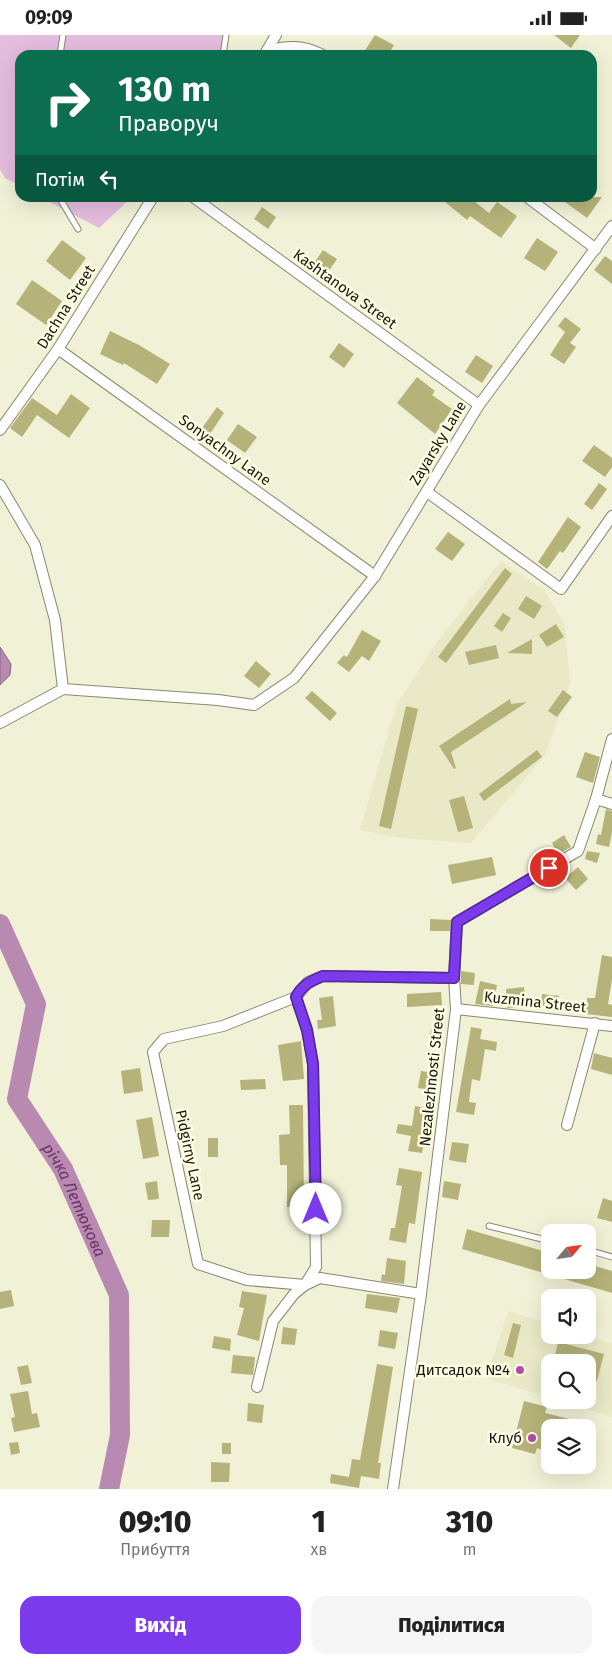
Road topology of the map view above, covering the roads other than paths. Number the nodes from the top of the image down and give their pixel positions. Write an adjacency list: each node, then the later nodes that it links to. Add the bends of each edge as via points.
1 (63, 35): 4 (lane)
2 (226, 35): 5 (lane)
3 (276, 35): 6 (street)
4 (61, 50)
5 (224, 50)
6 (268, 50)
7 (274, 50): 8 (street, via 286,45)
8 (309, 50)
9 (63, 202): 14 (lane)
10 (150, 202): 16 (street, Dachna Street)
11 (200, 202): 17 (street, Kashtanova Street)
12 (534, 202): 15 (street)
13 (612, 226): 15 (street, Zayarsky Lane)
14 (78, 229)
15 (596, 249): 17 (street, Zayarsky Lane)
16 (58, 349): 18 (street, Dachna Street); 22 (street, Sonyachny Lane)
17 (479, 405): 20 (street, Zayarsky Lane)
18 (0, 430)
19 (0, 485): 23 (street, via 36,545 55,620)
20 (427, 492): 21 (street, via 561,589); 22 (street, Zayarsky Lane)
21 (612, 516)
22 (375, 575): 23 (street, Zayarsky Lane, via 294,678 254,705)
23 (63, 689): 24 (street)
24 (0, 723)
25 (612, 739): 26 (street, Nezalezhnosti Street)
26 (596, 799): 27 (street); 28 (street, Nezalezhnosti Street, via 578,851 457,922)
27 (612, 804)
28 (454, 978): 29 (street, via 323,976 308,983); 30 (street, Nezalezhnosti Street)
29 (296, 997): 38 (street, via 307,1030 314,1093 316,1267); 38 (street, Pidgirny Lane, via 223,1026 164,1039 153,1052 198,1264 247,1280)
30 (456, 1009): 31 (street, Kuzmina Street); 39 (street, Nezalezhnosti Street)
31 (595, 1023): 32 (street, Kuzmina Street); 33 (street)
32 (612, 1026)
33 (567, 1125)
34 (489, 1225): 35 (lane)
35 (541, 1239)
36 (596, 1252): 37 (lane)
37 (612, 1257)
38 (305, 1285): 39 (street, via 320,1278); 40 (street, via 274,1321)
39 (421, 1294): 41 (street, Nezalezhnosti Street)
40 (257, 1387)
41 (393, 1489)

